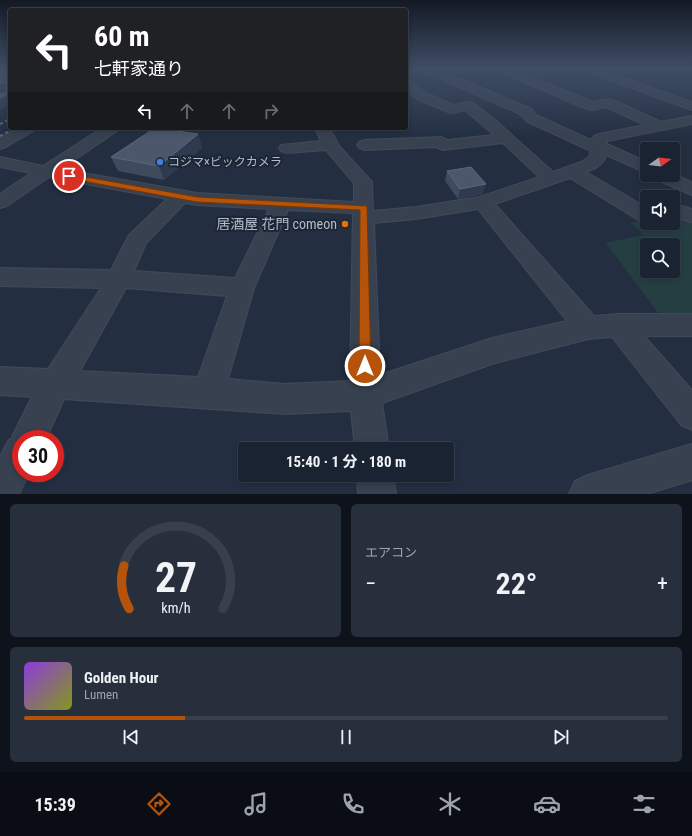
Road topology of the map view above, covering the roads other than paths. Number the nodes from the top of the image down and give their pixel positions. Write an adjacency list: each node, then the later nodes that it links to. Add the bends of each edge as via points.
1 (415, 91): 16 (street, via 453,110 468,106)
2 (478, 91): 7 (street)
3 (490, 91): 7 (street)
4 (555, 91): 8 (street, via 592,106)
5 (582, 91): 8 (street)
6 (651, 91): 9 (street)
7 (483, 93): 20 (street, via 527,112 531,118)
8 (608, 103): 10 (street)
9 (692, 106)
10 (662, 126): 11 (street); 20 (street, via 604,137 599,139)
11 (689, 127)
12 (24, 130): 17 (street)
13 (109, 130): 26 (street)
14 (323, 130): 18 (street)
15 (369, 130): 19 (street)
16 (507, 138): 19 (street, via 443,145 441,142); 28 (street)
17 (0, 144)
18 (329, 145): 21 (street); 34 (street)
19 (365, 145): 34 (street)
20 (599, 147): 23 (street); 24 (street, via 597,159)
21 (286, 148)
22 (3, 165): 26 (street)
23 (640, 165)
24 (572, 171): 28 (street); 37 (street)
25 (692, 171): 27 (street)
26 (47, 172): 31 (street); 32 (street)
27 (680, 174)
28 (550, 178): 33 (street)
29 (675, 182): 30 (street)
30 (692, 190)
31 (180, 197): 35 (street); 40 (street, via 137,240)
32 (0, 202)
33 (483, 202): 34 (street, via 416,213); 44 (street)
34 (364, 203): 35 (street); 48 (street)
35 (281, 204): 41 (street)
36 (680, 212): 38 (street)
37 (640, 213)
38 (692, 216)
39 (1, 278): 40 (street)
40 (119, 279): 41 (street); 46 (street)
41 (242, 288): 47 (street)
42 (618, 324): 43 (street); 44 (street); 49 (street)
43 (692, 325)
44 (588, 328): 48 (street, via 492,351)
45 (0, 381): 46 (street)
46 (56, 384): 47 (street); 50 (street)
47 (208, 392): 48 (street, via 285,399)
48 (366, 394): 51 (street)
49 (692, 414)
50 (33, 430)
51 (371, 442)
52 (692, 462): 57 (street)
53 (12, 470): 55 (street)
54 (376, 482): 56 (street)
55 (0, 493)
56 (377, 494)
57 (588, 494)

